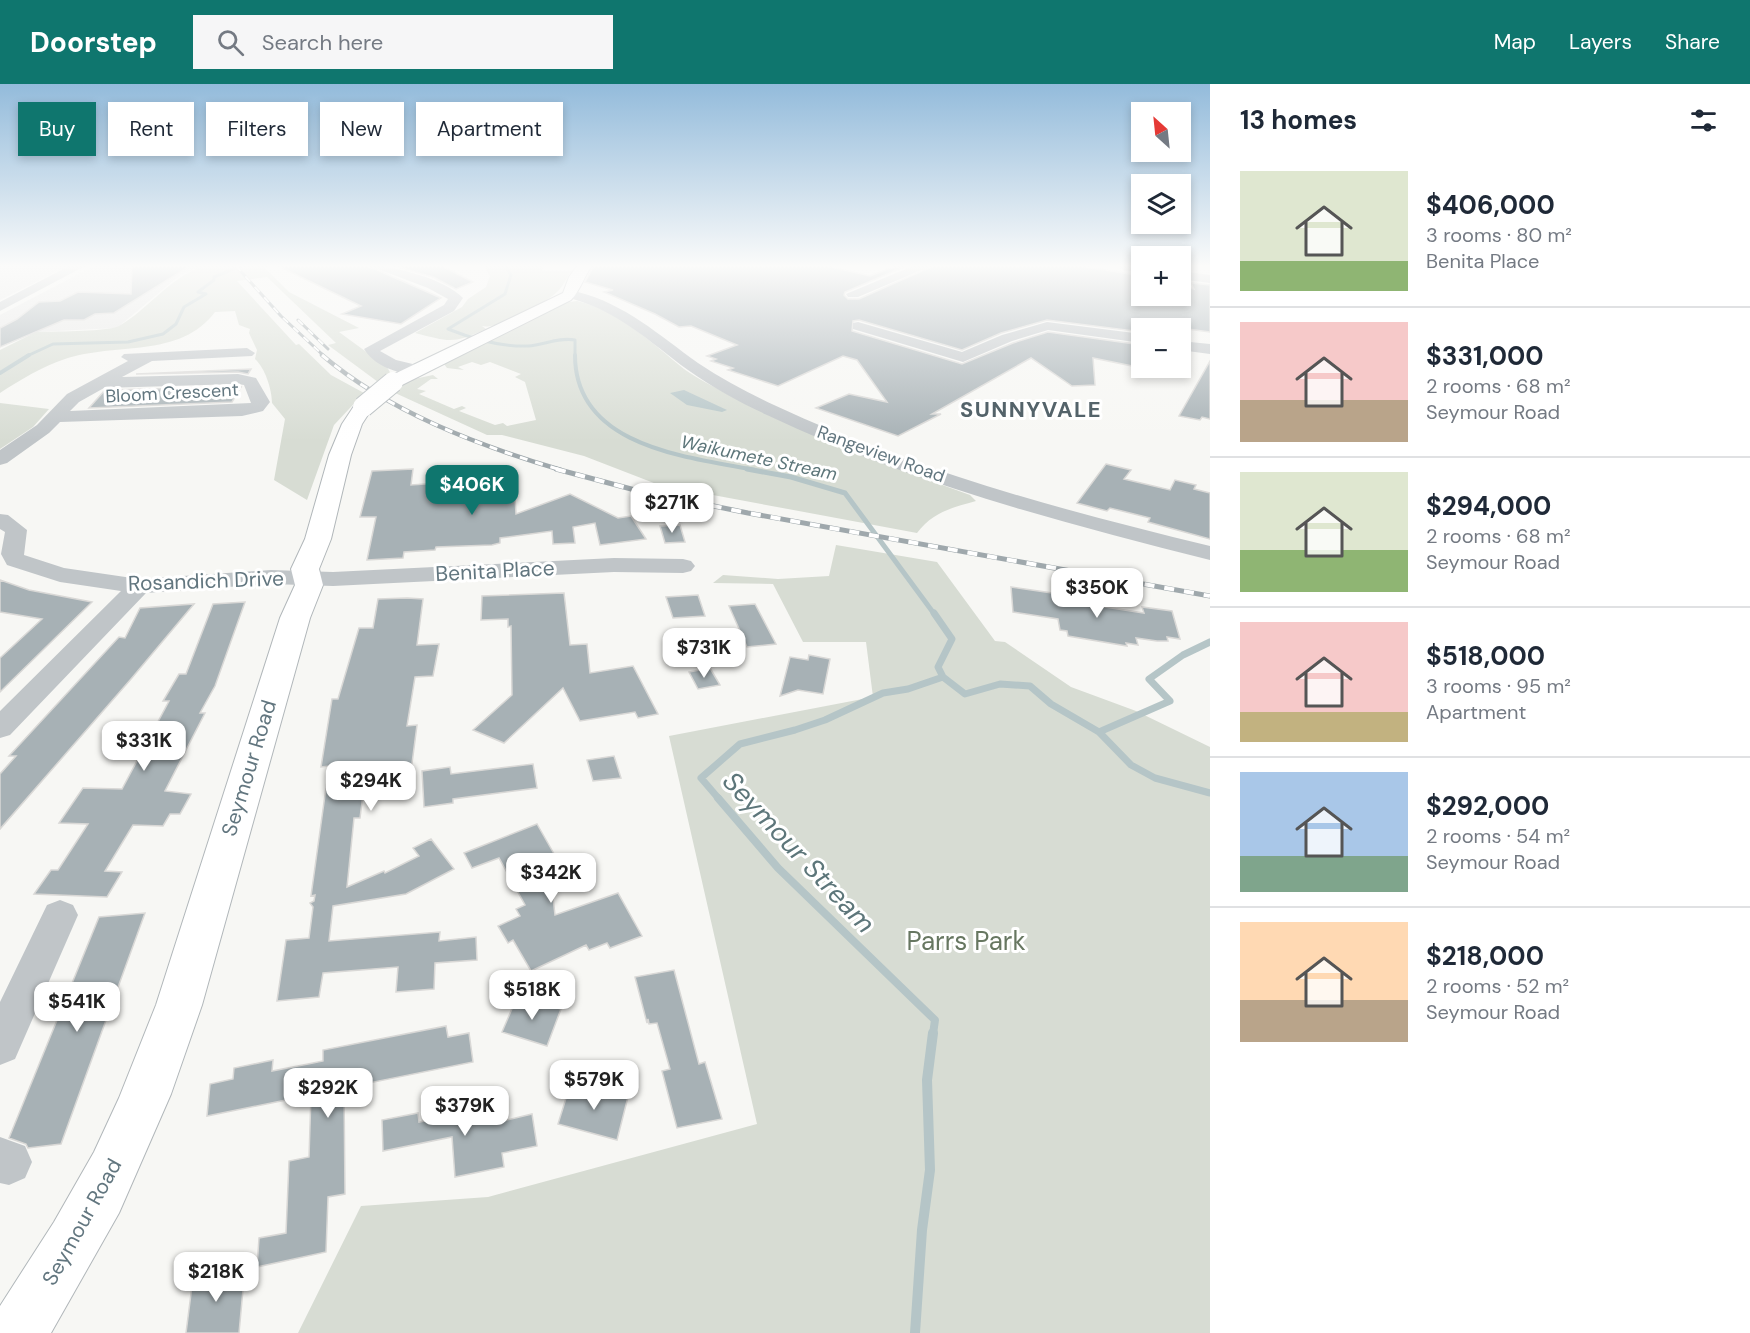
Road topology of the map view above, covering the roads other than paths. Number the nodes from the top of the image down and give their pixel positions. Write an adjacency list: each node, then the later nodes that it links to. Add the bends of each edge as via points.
1 (417, 324): 11 (street, via 374,346 374,353 387,362)
2 (513, 324): 11 (main road, Seymour Road)
3 (636, 324): 18 (street, Rangeview Road, via 733,391 842,442 1054,513)
4 (850, 324): 5 (street, via 963,357 1047,326)
5 (1131, 337)
6 (1191, 346): 7 (street)
7 (1210, 349)
8 (247, 353): 10 (street)
9 (123, 357): 10 (street)
10 (148, 357): 13 (street)
11 (416, 369): 20 (main road, Seymour Road, bridge, via 363,407 352,424 318,539 305,569)
12 (207, 380): 13 (street, Bloom Crescent); 14 (street); 14 (street, Bloom Crescent, via 250,381 261,402 242,411)
13 (102, 383): 15 (street, via 73,398)
14 (195, 412): 15 (street, Bloom Crescent)
15 (54, 417): 16 (street, via 31,439)
16 (0, 459)
17 (0, 520): 21 (street, Rosandich Drive, via 16,530 12,554 15,560 60,575)
18 (1210, 554)
19 (683, 566): 20 (street, Benita Place, via 614,565)
20 (306, 578): 21 (street, Rosandich Drive); 25 (main road, Seymour Road, via 309,585 291,629 179,1005 143,1100 102,1191)
21 (139, 586): 22 (street)
22 (3, 720)
23 (60, 915): 24 (street)
24 (0, 1046)
25 (17, 1333)

